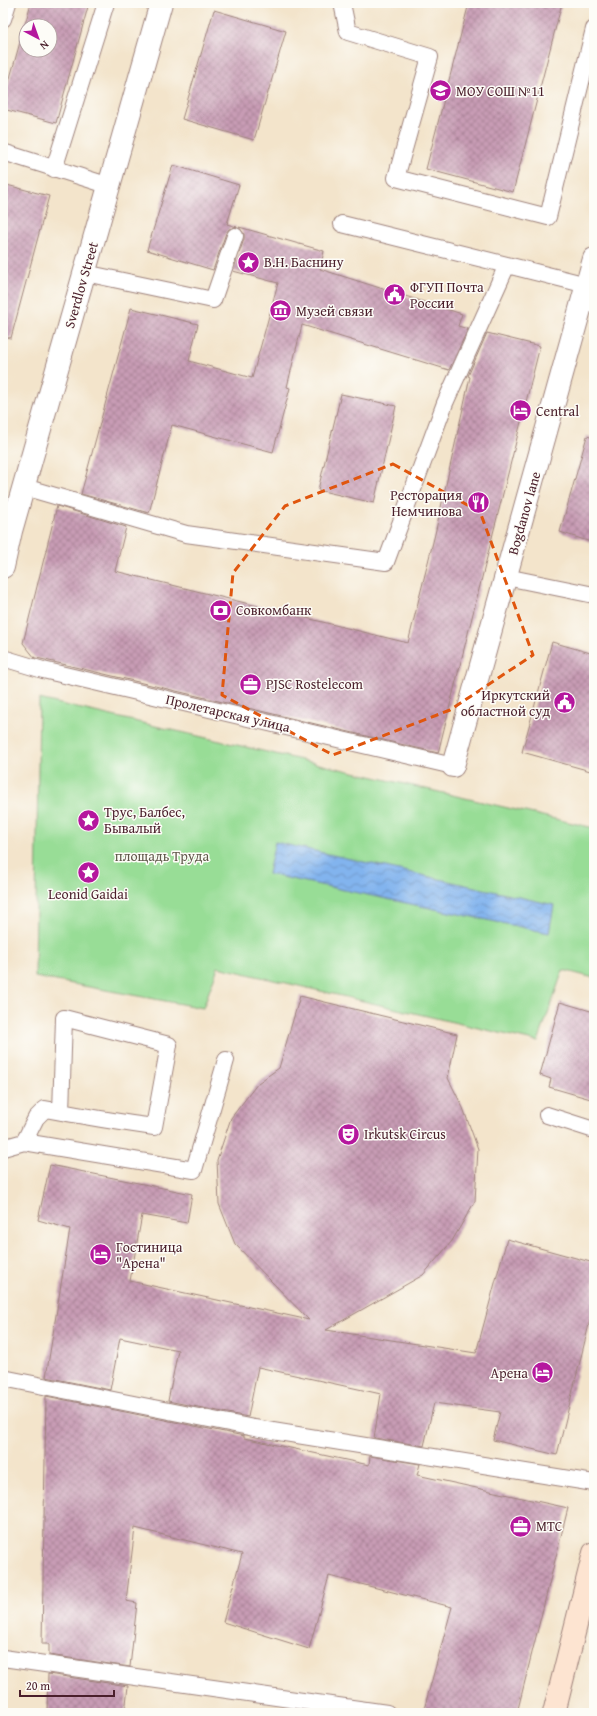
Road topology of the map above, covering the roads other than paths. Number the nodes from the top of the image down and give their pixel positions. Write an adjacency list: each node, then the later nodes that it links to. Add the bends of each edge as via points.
1 (8, 3): 5 (lane)
2 (106, 3): 8 (lane)
3 (161, 3): 9 (street, Sverdlov Street)
4 (342, 3): 6 (lane, via 348,32 430,57 396,178 548,217)
5 (3, 19)
6 (594, 29)
7 (3, 152): 8 (lane)
8 (54, 169): 9 (lane)
9 (110, 186): 14 (street, Sverdlov Street)
10 (342, 224): 13 (lane)
11 (235, 236): 14 (lane, via 213,300)
12 (594, 259): 15 (street, Bogdanov lane)
13 (507, 264): 15 (lane); 16 (lane, via 446,403 386,562 186,534)
14 (85, 273): 16 (street, Sverdlov Street)
15 (590, 287): 19 (street, Bogdanov lane)
16 (24, 487): 17 (street, Sverdlov Street)
17 (7, 530): 18 (street, Sverdlov Street)
18 (3, 568)
19 (506, 577): 20 (lane); 22 (street, Bogdanov lane)
20 (594, 595)
21 (3, 658): 22 (lane, Пролетарская улица, via 43,670)
22 (453, 766)
23 (226, 1060): 27 (lane, via 194,1170)
24 (61, 1112): 24 (lane, via 154,1127 169,1045 64,1018); 27 (lane, via 45,1109 36,1118)
25 (547, 1116): 26 (lane)
26 (594, 1130)
27 (24, 1142): 28 (lane)
28 (3, 1148)
29 (3, 1378): 30 (lane, via 254,1428)
30 (594, 1483)
31 (594, 1553): 34 (street)
32 (3, 1658): 33 (lane)
33 (387, 1713)
34 (554, 1713)

